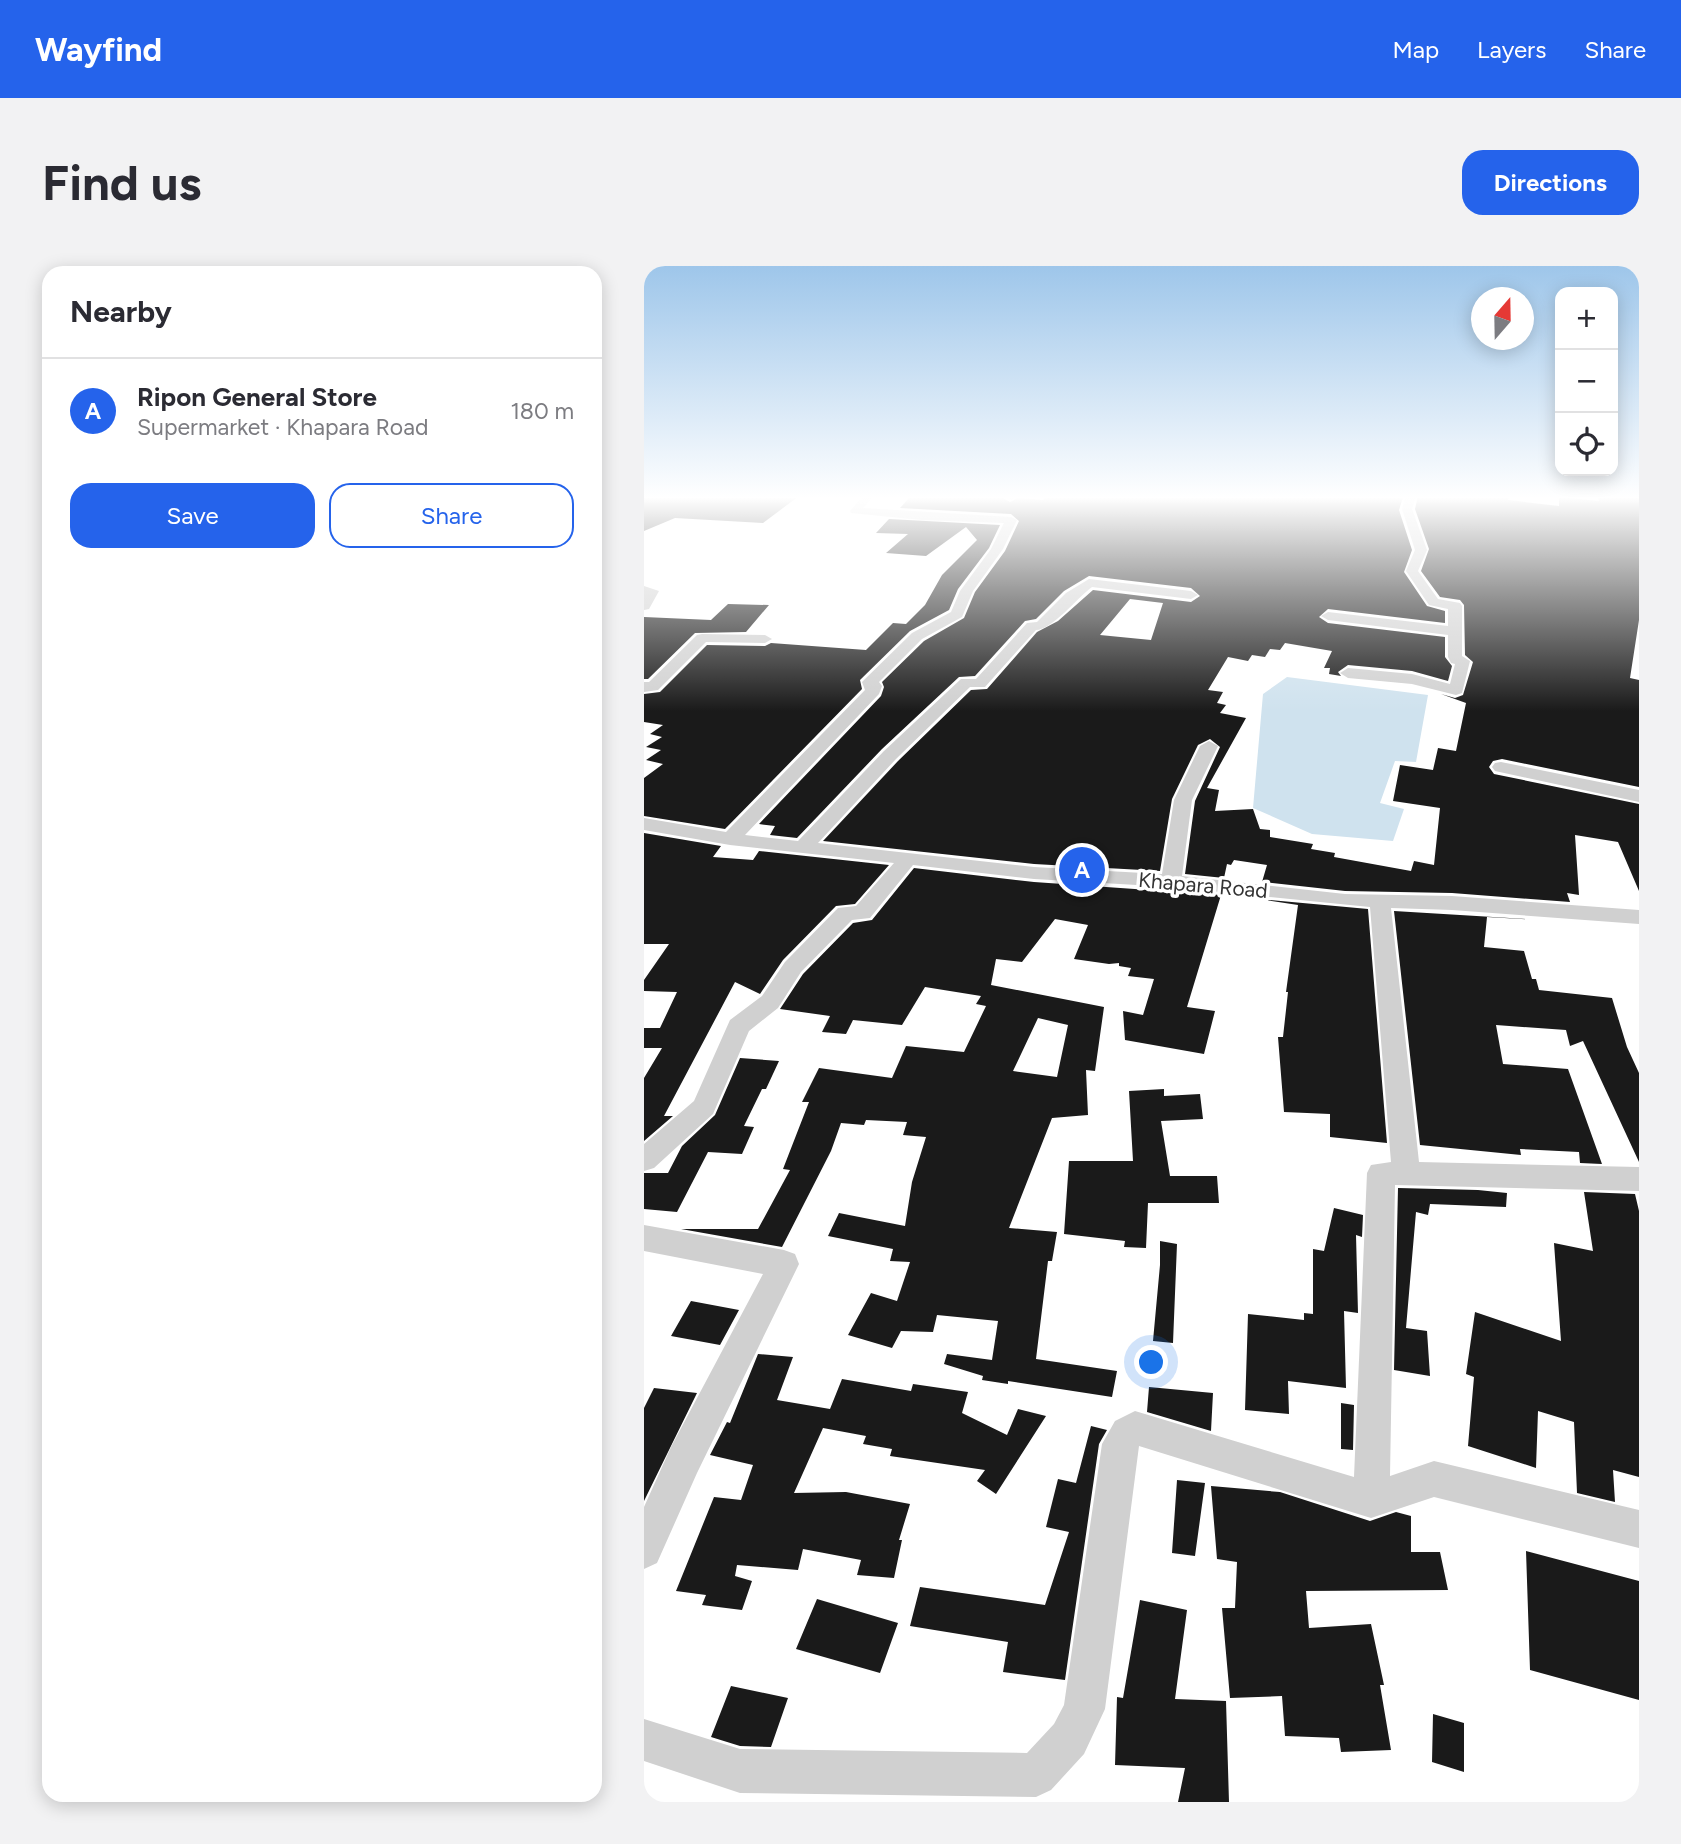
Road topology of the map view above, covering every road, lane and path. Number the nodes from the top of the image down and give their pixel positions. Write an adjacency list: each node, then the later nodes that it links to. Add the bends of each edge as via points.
1 (984, 568): 15 (street, via 957,614 917,636 886,664 870,682 873,691)
2 (1413, 568): 7 (street, via 1434,601 1455,606)
3 (644, 590): 5 (street, via 652,591)
4 (1191, 595): 16 (street, via 1089,583 1041,626 1032,626 980,684 966,682)
5 (644, 606)
6 (1328, 616): 7 (street)
7 (1453, 631): 9 (street, via 1456,660 1463,661 1455,690 1412,679)
8 (765, 639): 10 (street, via 702,638 653,687)
9 (1348, 673)
10 (644, 687)
11 (1209, 746): 18 (street, via 1182,800)
12 (1501, 767): 13 (street)
13 (1639, 796)
14 (648, 830): 15 (street, Khapara Road)
15 (730, 839): 16 (street, Khapara Road)
16 (803, 847): 17 (street, Khapara Road)
17 (907, 860): 18 (street, Khapara Road); 21 (street, via 862,913 846,912 793,967 770,1002 740,1026 704,1107)
18 (1171, 881): 19 (street, Khapara Road)
19 (1380, 901): 20 (street, Khapara Road); 22 (street)
20 (1639, 917)
21 (644, 1160)
22 (1406, 1174): 23 (street); 25 (street, via 1381,1173)
23 (1639, 1180)
24 (644, 1238): 27 (street, via 784,1264 684,1460)
25 (1371, 1500): 26 (street, via 1434,1479); 28 (street, via 1135,1429 1126,1433 1120,1444 1084,1709 1069,1738 1036,1775 740,1771)
26 (1639, 1529)
27 (644, 1550)
28 (644, 1740)

